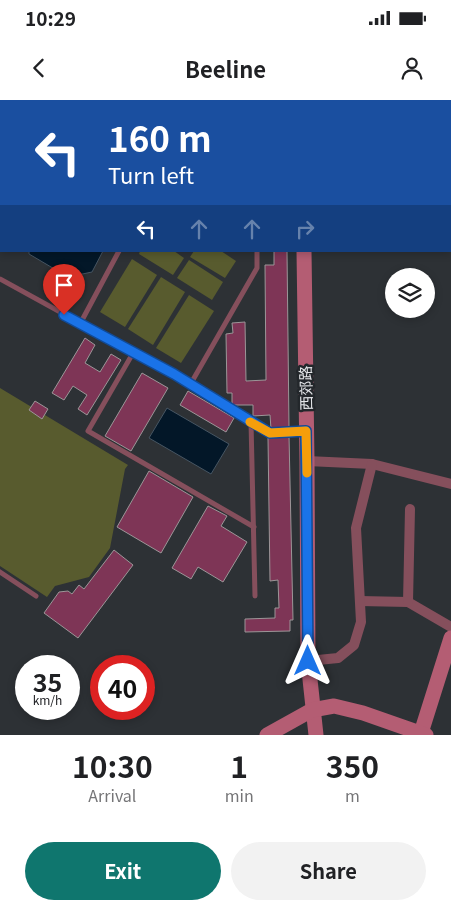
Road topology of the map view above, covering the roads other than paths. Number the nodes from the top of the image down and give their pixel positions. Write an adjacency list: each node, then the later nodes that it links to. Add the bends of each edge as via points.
1 (118, 252): 5 (lane)
2 (257, 252): 7 (lane, via 257,268)
3 (304, 252): 9 (street, 西郊路)
4 (0, 279): 5 (lane)
5 (80, 324): 6 (lane)
6 (134, 353): 7 (lane); 14 (lane, via 88,431)
7 (190, 384): 8 (lane)
8 (251, 422): 9 (lane, via 270,433); 14 (lane)
9 (306, 431): 10 (street, 西郊路)
10 (307, 461): 11 (street); 22 (street, 西郊路)
11 (372, 464): 12 (street); 18 (street, via 356,528)
12 (451, 484)
13 (410, 509): 19 (street)
14 (254, 528): 17 (lane)
15 (0, 572): 16 (lane)
16 (36, 596)
17 (254, 596)
18 (360, 601): 19 (street); 22 (street, via 361,622 354,645 338,658)
19 (408, 602): 20 (street)
20 (451, 626)
21 (451, 638): 24 (street)
22 (308, 661): 23 (street, 西郊路)
23 (312, 710): 24 (street, via 334,706); 25 (street); 26 (street, 西郊路)
24 (423, 734)
25 (267, 735)
26 (316, 735)

